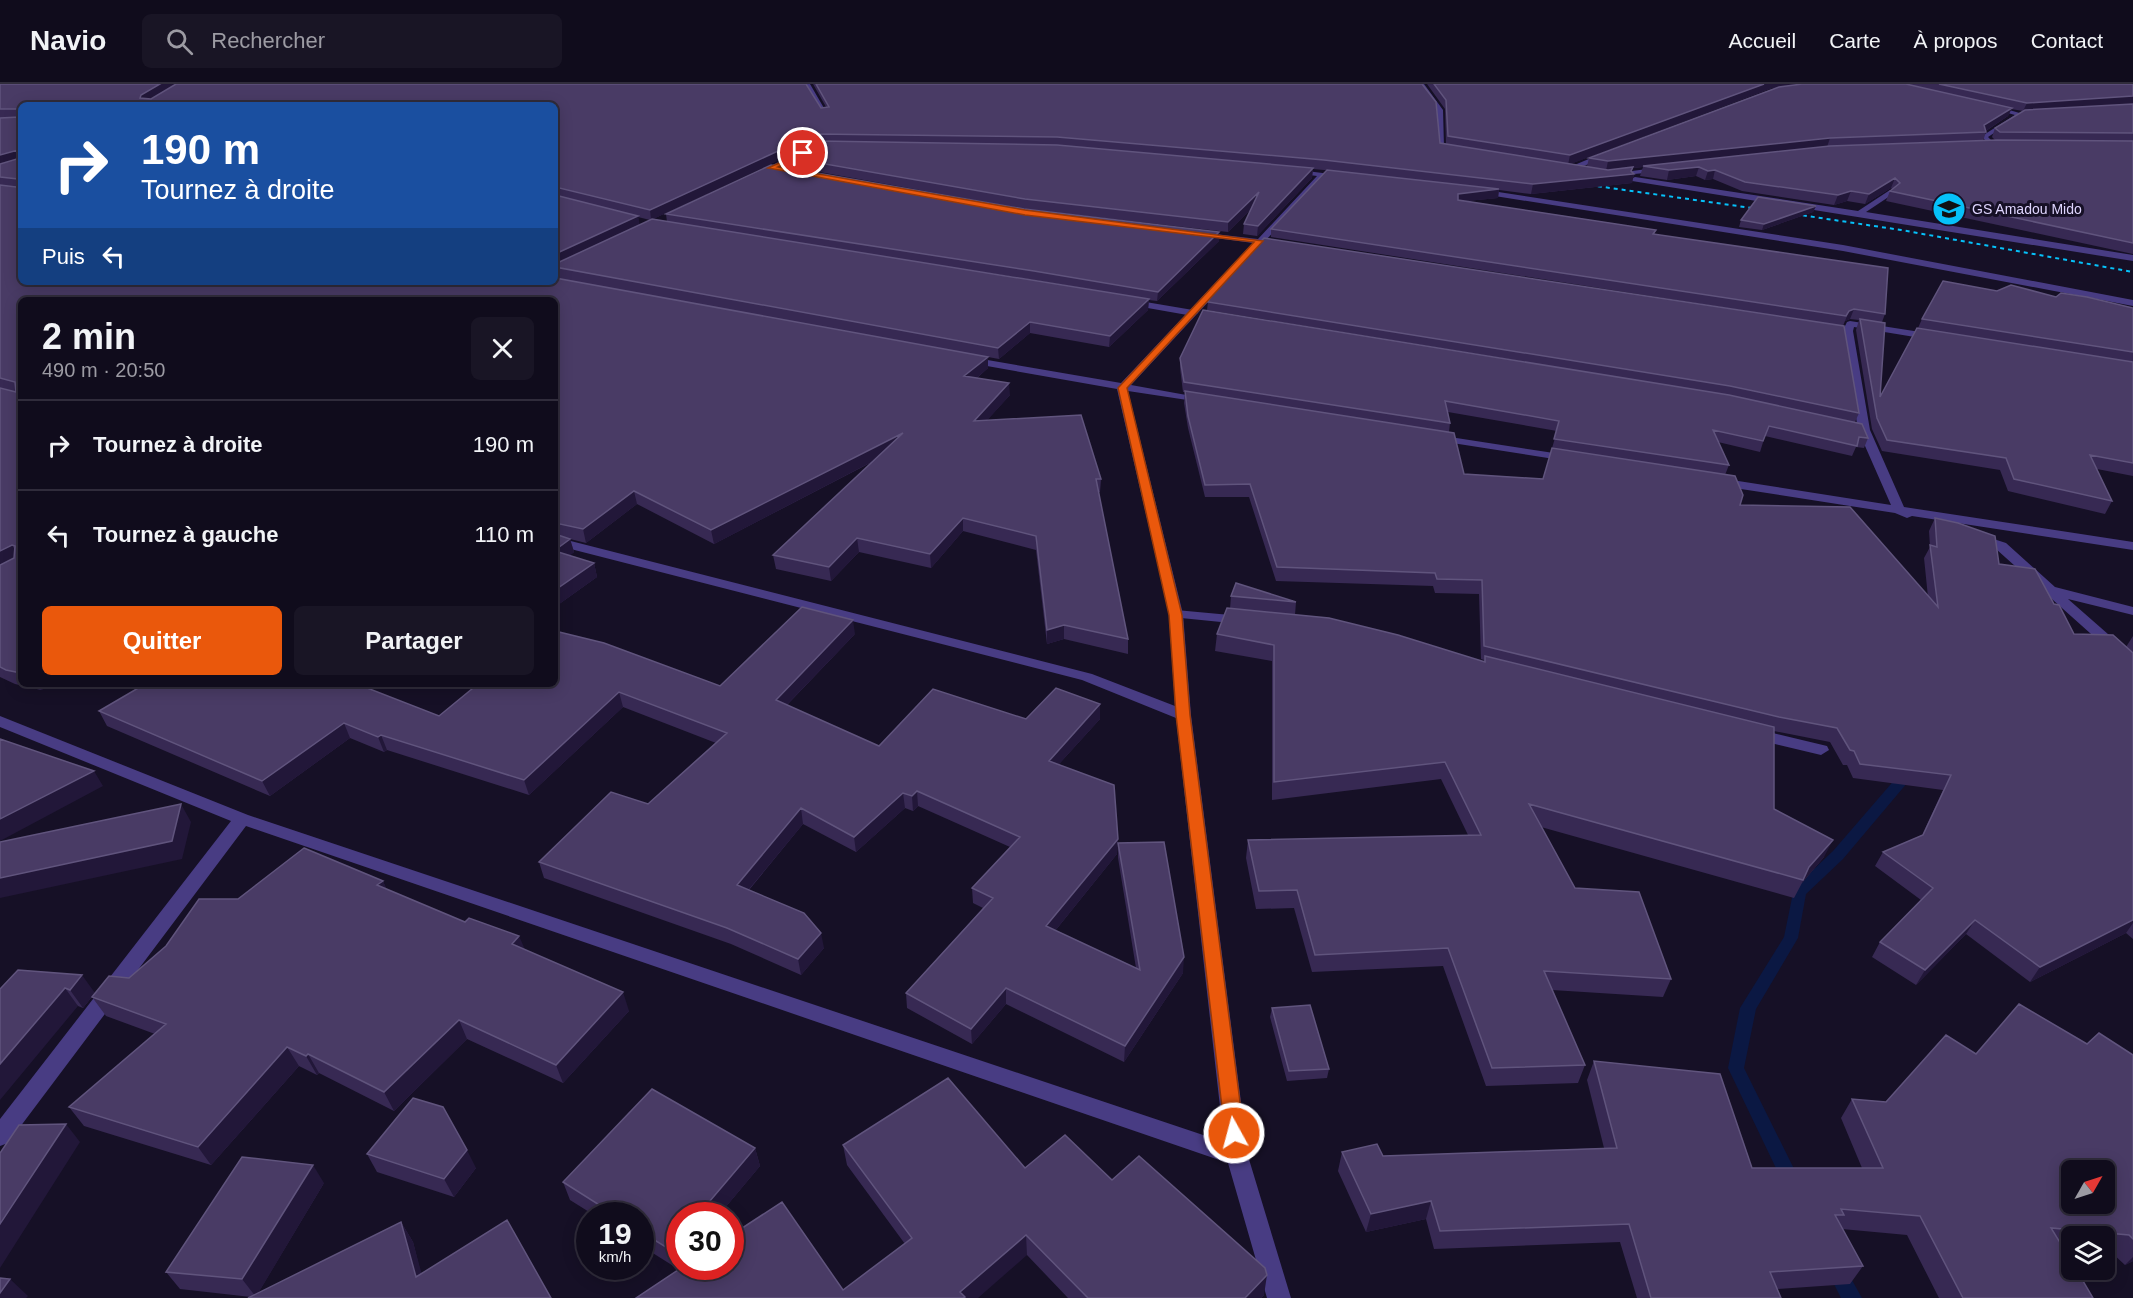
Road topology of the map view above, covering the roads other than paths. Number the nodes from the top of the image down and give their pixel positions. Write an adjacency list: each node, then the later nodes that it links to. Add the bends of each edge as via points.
1 (807, 84): 5 (street)
2 (1421, 84): 11 (street, via 1440,110 1441,149)
3 (1989, 106): 6 (street)
4 (2031, 113): 6 (street)
5 (826, 114)
6 (2020, 114): 8 (street, via 1984,137)
7 (1973, 145): 8 (street)
8 (1993, 145): 9 (street)
9 (2004, 145)
10 (809, 150): 14 (street)
11 (1464, 152)
12 (1613, 152): 16 (street)
13 (1558, 167): 16 (street)
14 (771, 168): 18 (street); 21 (street)
15 (1675, 168): 25 (street, via 1606,175)
16 (1569, 169): 19 (street)
17 (1288, 171): 20 (street)
18 (794, 172)
19 (1587, 172)
20 (1323, 174): 22 (street); 27 (street)
21 (750, 178)
22 (1357, 178)
23 (1469, 190): 31 (street, via 1843,248)
24 (1890, 192): 25 (street)
25 (1860, 213): 29 (street)
26 (1188, 232): 27 (street)
27 (1260, 241): 28 (street); 32 (street)
28 (1295, 246)
29 (2133, 258)
30 (1113, 299): 32 (street)
31 (2133, 303)
32 (1198, 314): 37 (street)
33 (1813, 326): 34 (street)
34 (1848, 331): 35 (street, via 1850,324); 42 (street, via 1858,428)
35 (1940, 339)
36 (959, 358): 37 (street)
37 (1122, 388): 38 (street); 47 (street)
38 (1217, 403)
39 (1429, 436): 40 (street)
40 (1582, 461)
41 (1712, 481): 42 (street)
42 (1900, 511): 44 (street); 45 (street, via 2001,546)
43 (558, 542): 50 (street, via 1087,677)
44 (2133, 546)
45 (2048, 589): 46 (street); 49 (street)
46 (2133, 611)
47 (1176, 615): 48 (street); 50 (street)
48 (1257, 622)
49 (2133, 663)
50 (1183, 715): 56 (street)
51 (0, 721): 54 (street)
52 (1741, 730): 53 (street)
53 (1821, 750)
54 (242, 819): 55 (street); 56 (street)
55 (0, 1136)
56 (1237, 1156): 57 (street)
57 (1279, 1298)

